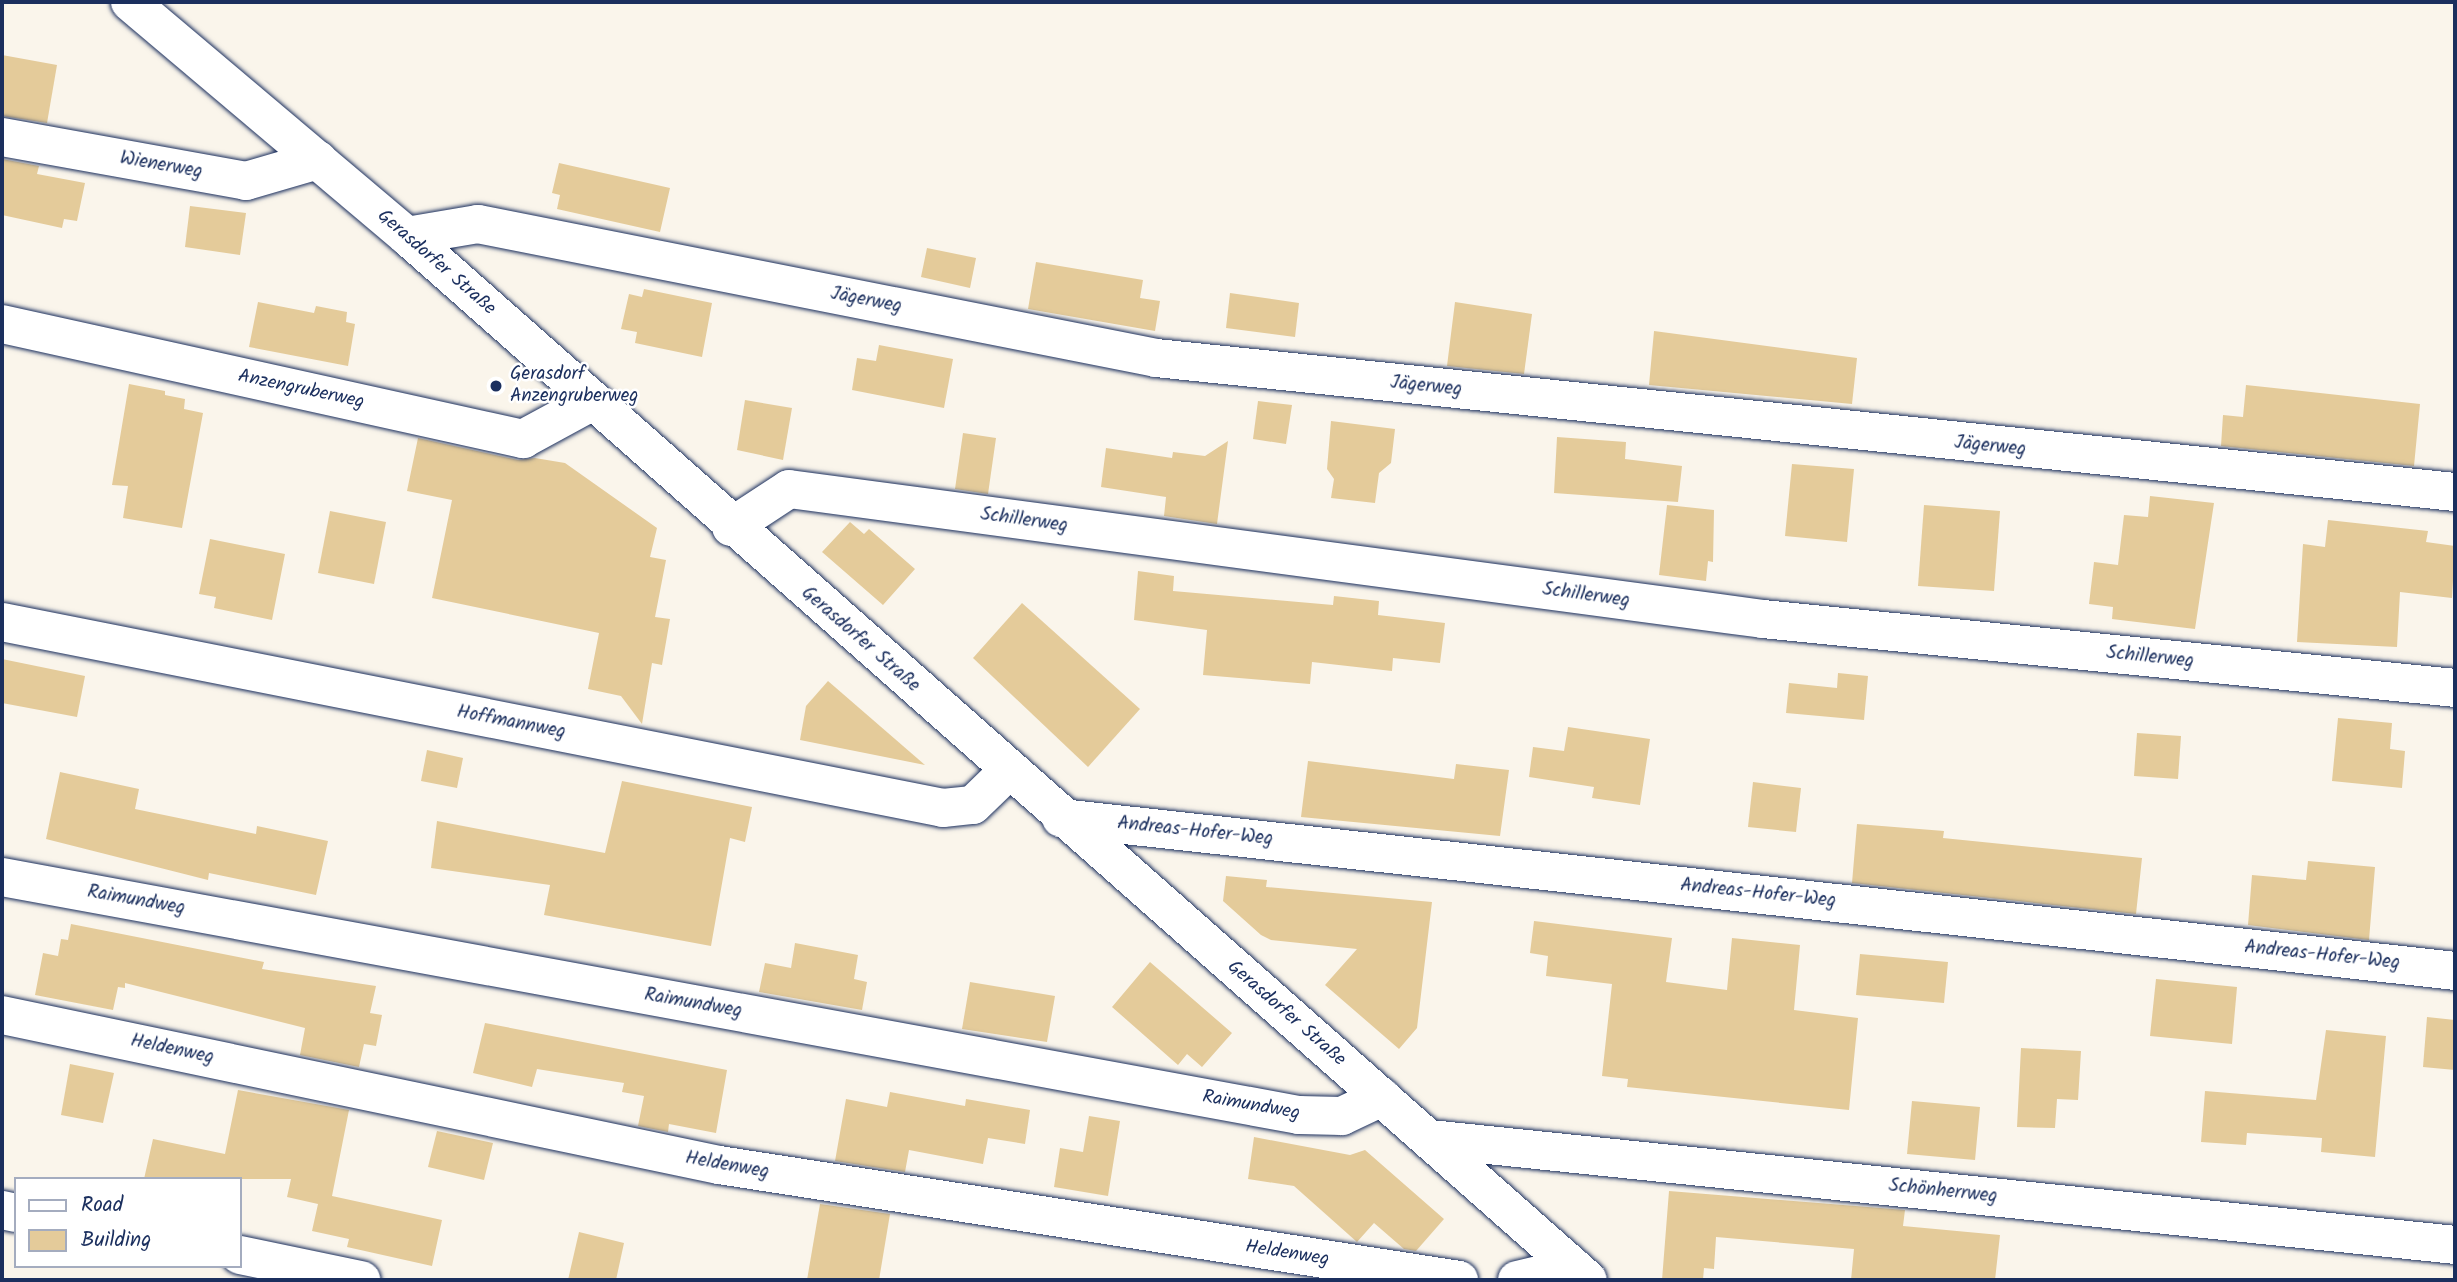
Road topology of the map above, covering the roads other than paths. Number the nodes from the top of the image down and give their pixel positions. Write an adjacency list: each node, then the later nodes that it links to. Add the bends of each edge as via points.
1 (130, 2): 3 (street, Gerasdorfer Straße)
2 (2, 137): 3 (street, Wienerweg, via 246,181)
3 (318, 160): 4 (street, Gerasdorfer Straße)
4 (407, 236): 6 (street, Gerasdorfer Straße); 7 (street, Jägerweg, via 478,224 1156,358)
5 (2, 324): 6 (street, Anzengruberweg, via 523,439)
6 (593, 401): 8 (street, Gerasdorfer Straße)
7 (2455, 492)
8 (731, 527): 10 (street, Schillerweg, via 789,489 1763,619); 11 (street, Gerasdorfer Straße)
9 (2, 622): 11 (street, Hoffmannweg, via 943,808 973,805)
10 (2455, 688)
11 (1008, 771): 12 (street, Gerasdorfer Straße)
12 (1061, 818): 14 (street, Andreas-Hofer-Weg); 16 (street, Gerasdorfer Straße)
13 (2, 877): 16 (street, Raimundweg, via 1299,1115 1342,1116)
14 (2455, 971)
15 (2, 1014): 22 (street, Heldenweg, via 719,1166)
16 (1382, 1097): 17 (street, Gerasdorfer Straße)
17 (1430, 1139): 18 (street, Schönherrweg); 20 (street, Gerasdorfer Straße)
18 (2455, 1245)
19 (242, 1255): 21 (street)
20 (1580, 1274): 23 (street)
21 (361, 1280)
22 (1459, 1280)
23 (1517, 1280)

